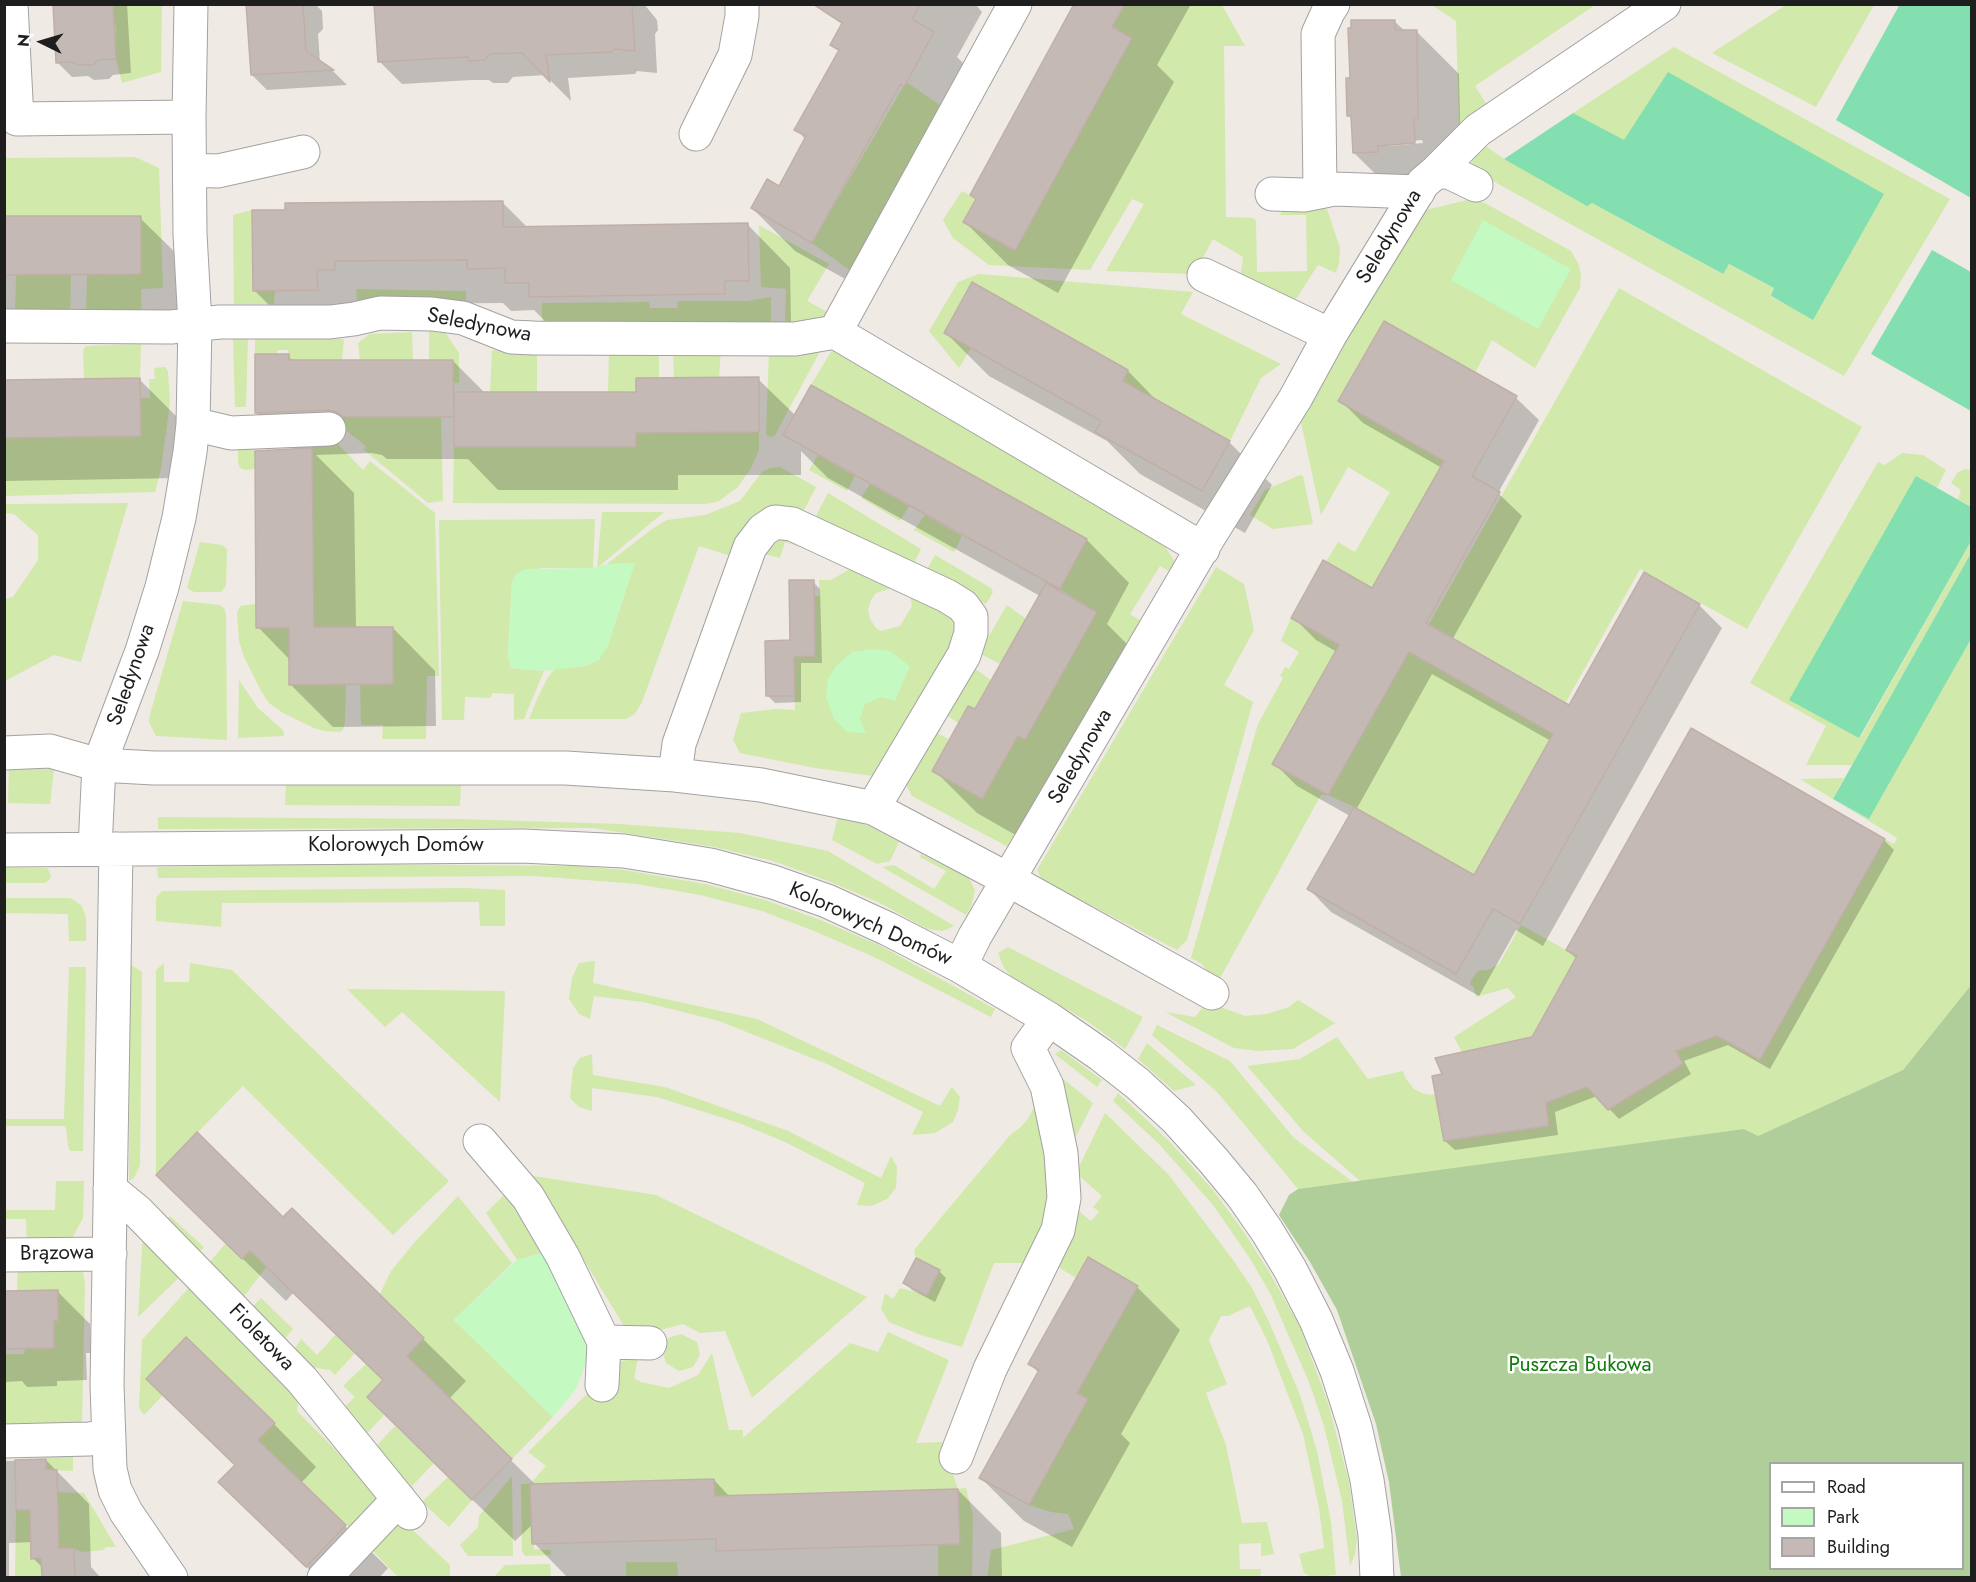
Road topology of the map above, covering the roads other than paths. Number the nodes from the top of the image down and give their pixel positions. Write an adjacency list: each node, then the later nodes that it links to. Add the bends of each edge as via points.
1 (11, 4): 7 (street, via 17,118)
2 (191, 4): 7 (street, Seledynowa)
3 (742, 4): 8 (street, via 735,55)
4 (1015, 4): 18 (street)
5 (1333, 4): 13 (street, via 1318,34)
6 (1664, 4): 11 (street, Seledynowa, via 1478,130)
7 (189, 117): 10 (street, Seledynowa)
8 (696, 134)
9 (303, 152): 10 (street, via 218,171)
10 (190, 170): 16 (street, Seledynowa)
11 (1427, 181): 12 (street, via 1451,174); 13 (street); 19 (street, Seledynowa)
12 (1476, 185)
13 (1320, 190): 14 (street, via 1304,195)
14 (1272, 194)
15 (1204, 275): 19 (street)
16 (195, 324): 17 (street, Seledynowa, via 145,328); 18 (street, Seledynowa, via 330,322 380,313 463,318 511,337 534,338 795,339); 20 (street, Seledynowa)
17 (4, 326)
18 (836, 332): 22 (street)
19 (1330, 335): 22 (street, Seledynowa)
20 (193, 424): 21 (street, via 231,433); 24 (street, Seledynowa, via 179,518 162,587)
21 (329, 429)
22 (1203, 549): 29 (street, Seledynowa)
23 (4, 753): 24 (street, via 50,751)
24 (99, 765): 25 (street, via 566,768); 28 (street, Seledynowa)
25 (675, 776): 26 (street, via 761,785); 26 (street, via 679,744 750,547 775,522 792,524 947,596 963,606 971,617 964,655)
26 (873, 807): 29 (street)
27 (4, 849): 28 (street, Kolorowych Domów)
28 (105, 849): 30 (street, Kolorowych Domów, via 523,846 624,851 710,865 773,882 826,901); 34 (street)
29 (1009, 880): 30 (street, Seledynowa); 31 (street)
30 (960, 966): 32 (street, Kolorowych Domów)
31 (1212, 993)
32 (1049, 1018): 42 (street, via 1028,1048 1047,1086 1060,1153 1064,1198 1058,1230 990,1369); 45 (street, Kolorowych Domów, via 1122,1070 1178,1120 1242,1195 1290,1269 1326,1342 1355,1427 1376,1535)
33 (480, 1141): 37 (street, via 528,1197 563,1257)
34 (110, 1189): 35 (street); 44 (street, Fioletowa, via 137,1211 302,1380 405,1506)
35 (110, 1254): 36 (street, Brązowa); 40 (street)
36 (4, 1255)
37 (604, 1342): 38 (street); 39 (street)
38 (650, 1343)
39 (602, 1385)
40 (108, 1436): 41 (street); 43 (street, via 110,1469 119,1497)
41 (4, 1441)
42 (956, 1457)
43 (171, 1578)
44 (324, 1578)
45 (1377, 1578)

